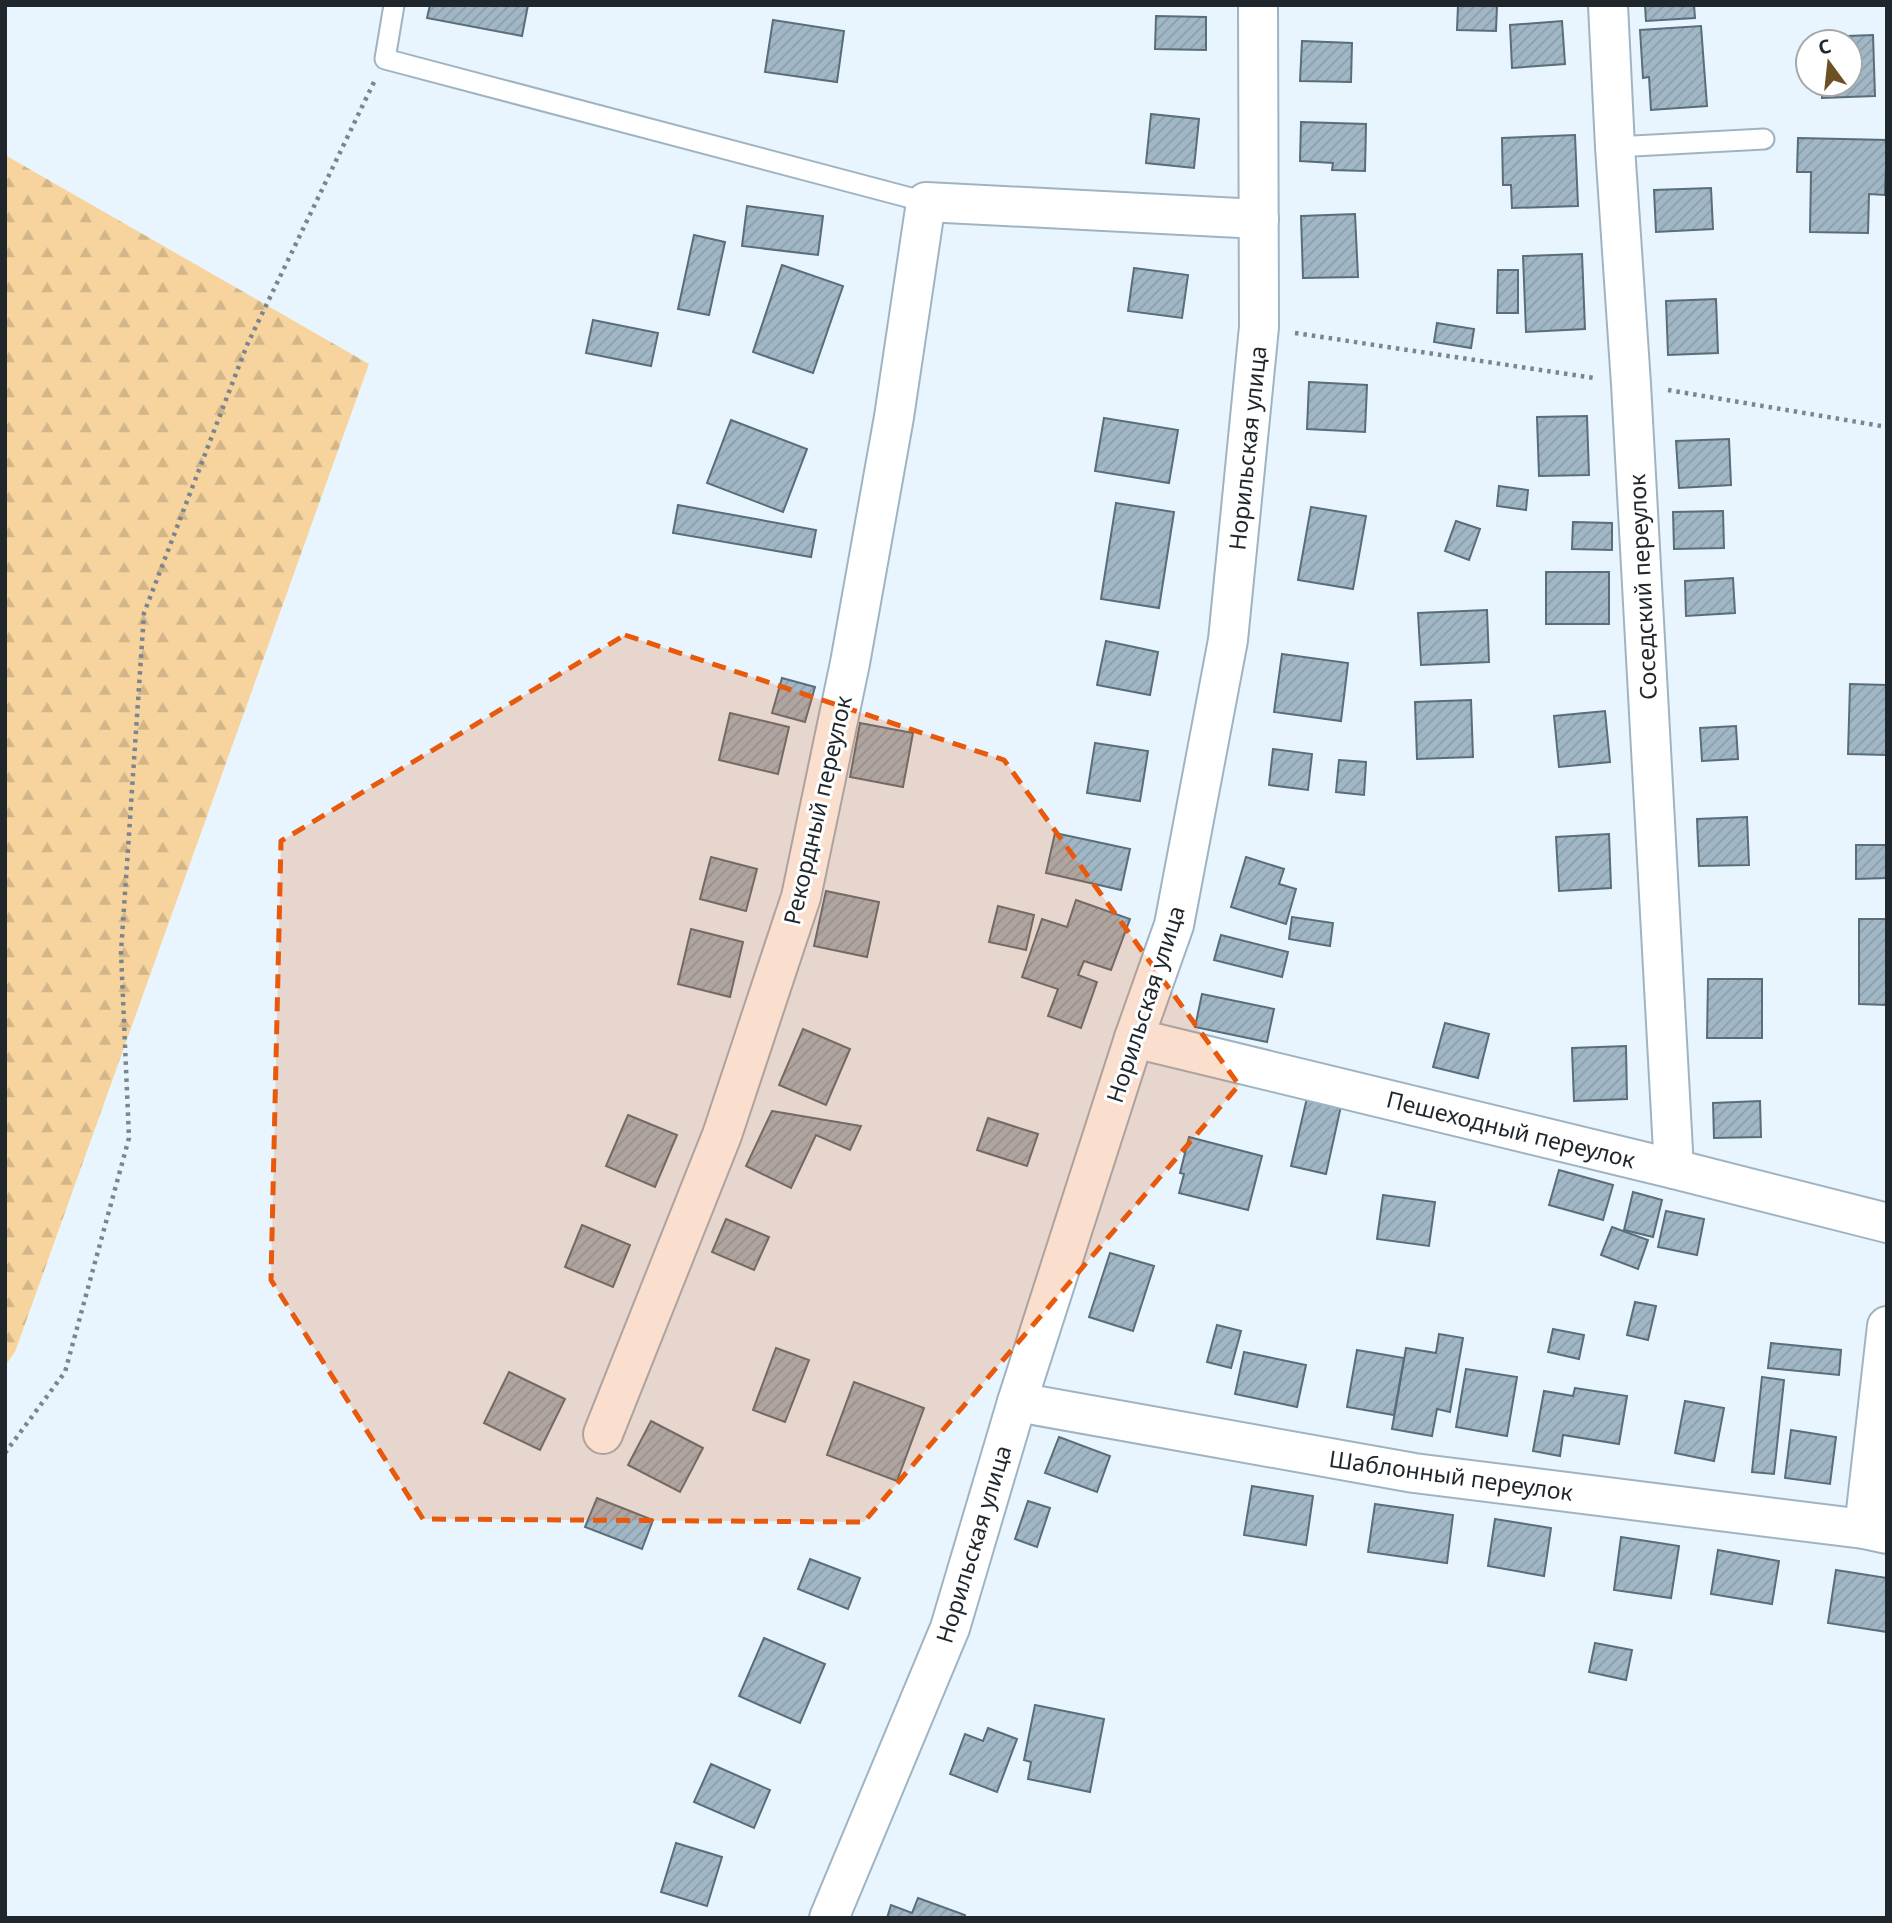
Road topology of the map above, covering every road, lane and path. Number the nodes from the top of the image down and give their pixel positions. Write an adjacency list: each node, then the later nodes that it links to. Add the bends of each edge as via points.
1 (394, 5): 4 (lane)
2 (1258, 5): 8 (street, Норильская улица)
3 (1608, 5): 6 (street, Соседский переулок)
4 (385, 60): 7 (lane); 18 (path, via 247,345 144,613 121,952 129,1138 65,1372)
5 (1764, 139): 6 (lane)
6 (1615, 147): 10 (street, Соседский переулок)
7 (926, 202): 8 (street); 17 (street, Рекордный переулок, via 850,663 801,897 722,1135)
8 (1259, 219): 9 (street, Норильская улица)
9 (1259, 327): 10 (path); 12 (street, Норильская улица, via 1228,640 1174,925)
10 (1631, 384): 11 (path); 13 (street, Соседский переулок)
11 (1887, 427)
12 (1134, 1038): 13 (street, Пешеходный переулок); 16 (street, Норильская улица)
13 (1674, 1169): 14 (street, Пешеходный переулок)
14 (1887, 1223)
15 (1887, 1326): 19 (street)
16 (1017, 1402): 19 (street, Шаблонный переулок, via 1414,1473); 20 (street, Норильская улица, via 950,1628)
17 (603, 1434)
18 (5, 1453)
19 (1876, 1532)
20 (829, 1918)

